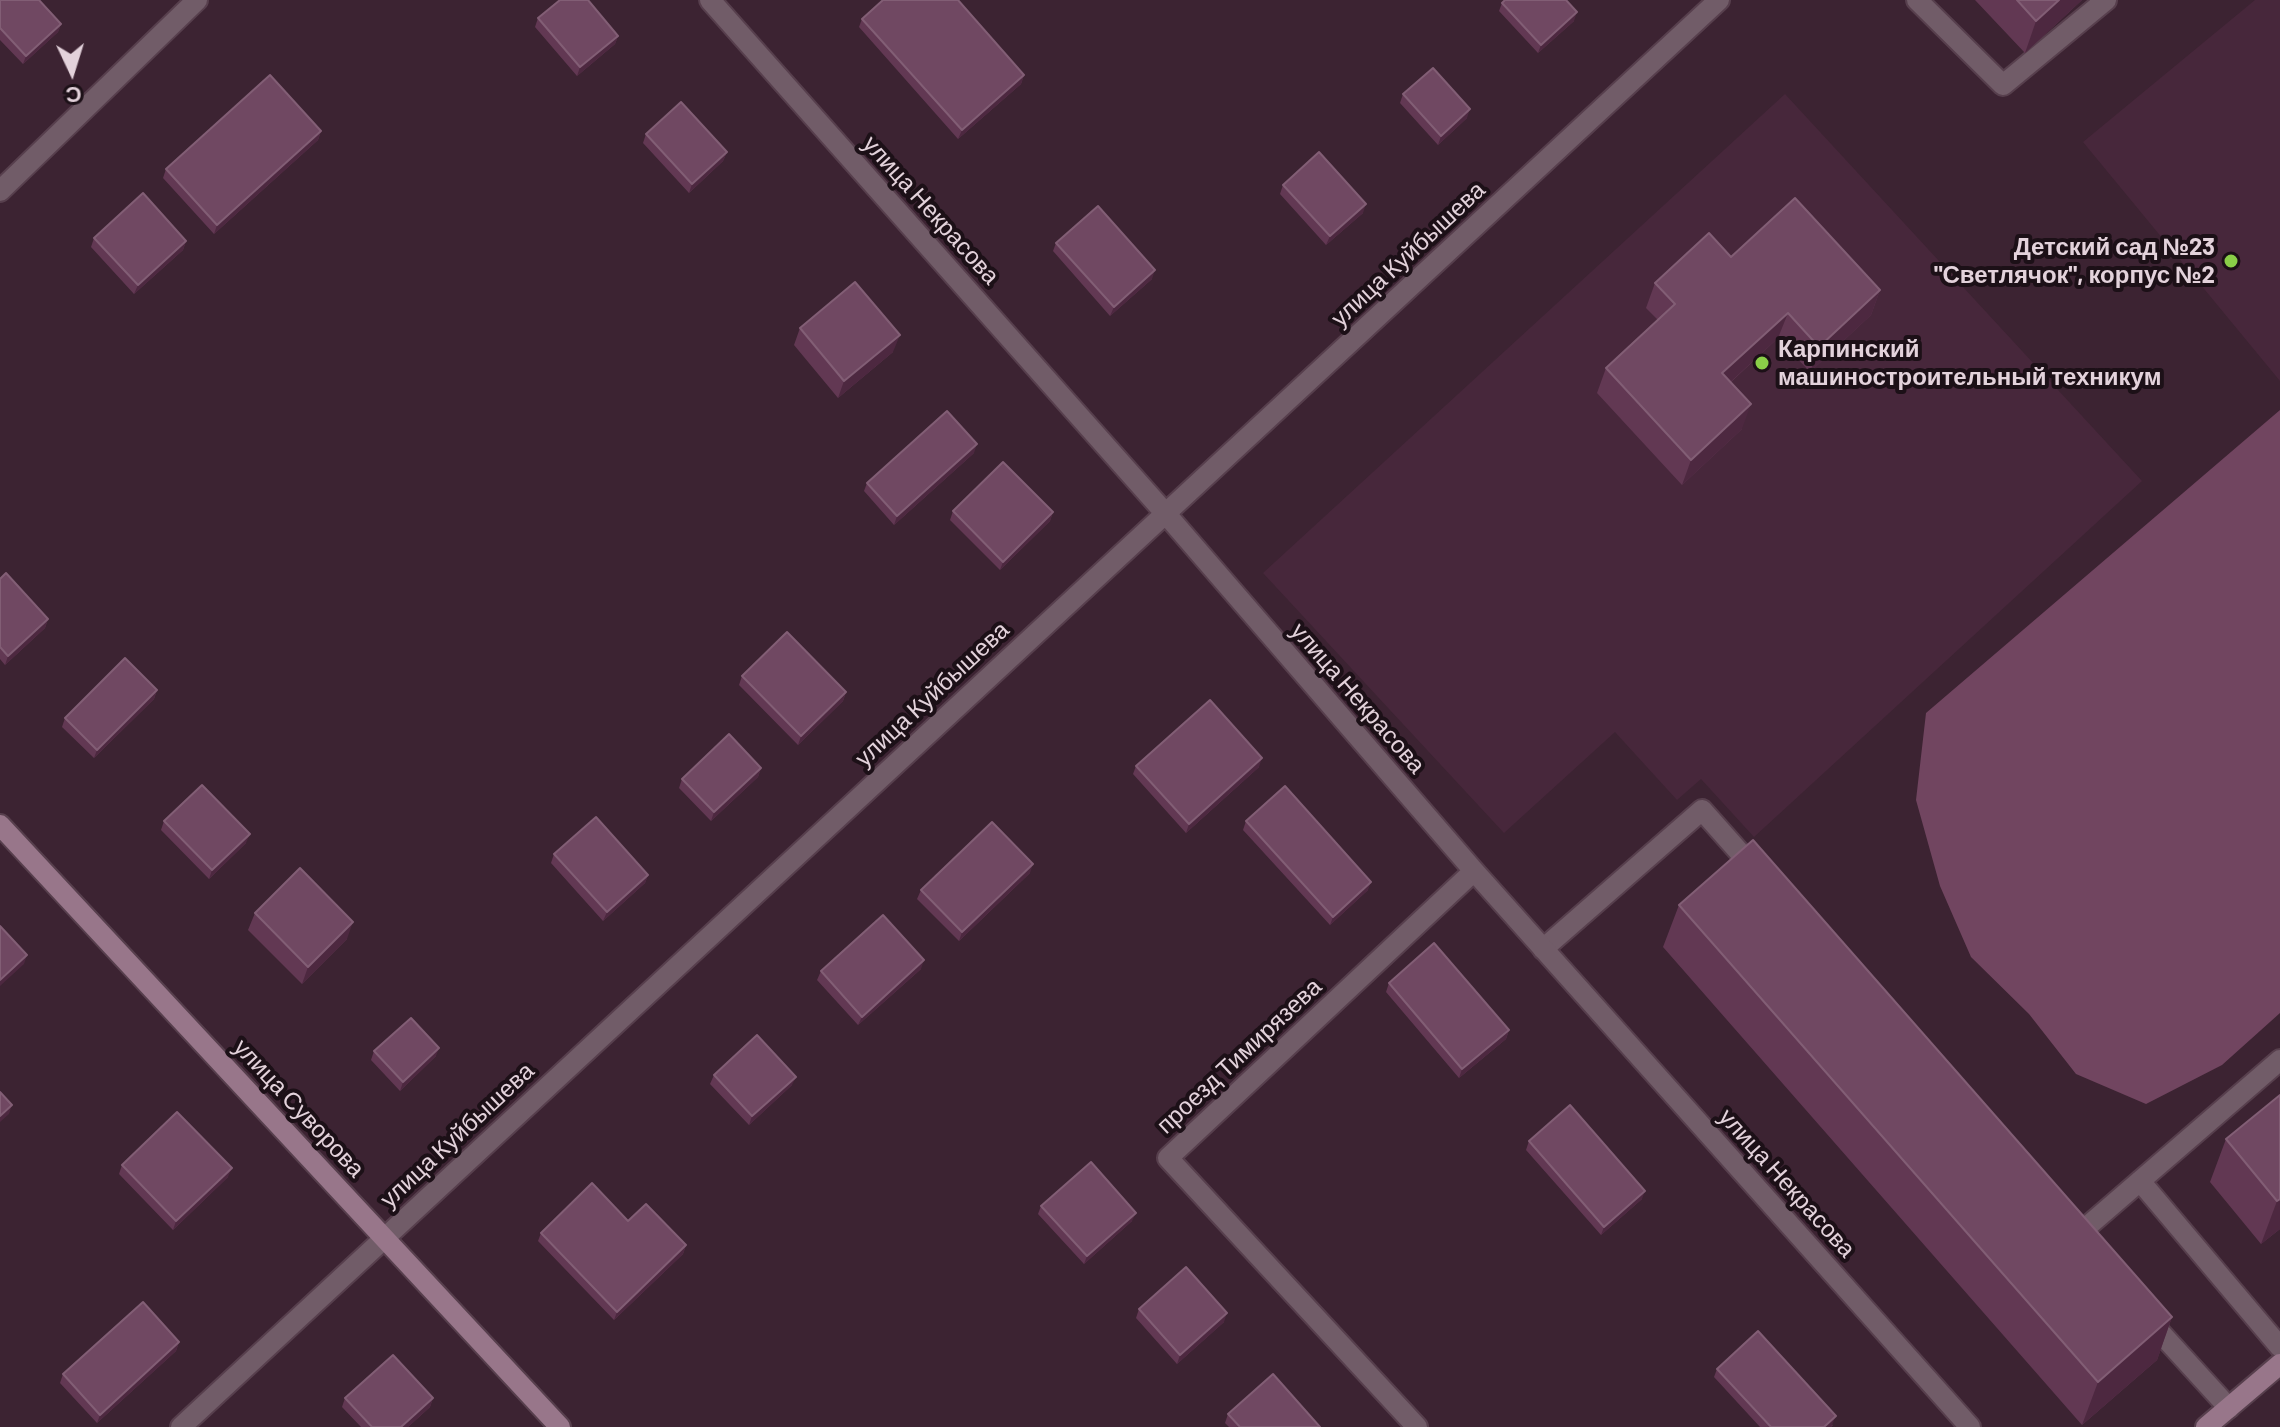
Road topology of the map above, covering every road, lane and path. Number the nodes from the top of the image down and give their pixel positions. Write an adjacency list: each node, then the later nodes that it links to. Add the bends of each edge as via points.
1 (197, 0): 6 (street)
2 (710, 0): 7 (street, улица Некрасова)
3 (1719, 0): 7 (street, улица Куйбышева)
4 (1917, 0): 5 (street, via 2003,85)
5 (2106, 0)
6 (0, 191)
7 (1166, 514): 9 (street, улица Некрасова); 15 (street, улица Куйбышева)
8 (0, 825): 15 (street, улица Суворова)
9 (1474, 871): 11 (street, улица Некрасова); 22 (street, проезд Тимирязева, via 1168,1158)
10 (1775, 893): 11 (street, via 1702,810)
11 (1543, 949): 23 (street, улица Некрасова)
12 (2280, 1060): 13 (street)
13 (2140, 1181): 14 (street, via 2079,1243); 17 (street)
14 (2053, 1214)
15 (385, 1238): 20 (street, улица Куйбышева); 21 (street, улица Суворова)
16 (2135, 1304): 19 (street)
17 (2280, 1347)
18 (2280, 1364): 19 (street)
19 (2229, 1408): 24 (street)
20 (181, 1427)
21 (560, 1427)
22 (1417, 1427)
23 (1970, 1427)
24 (2206, 1427)

